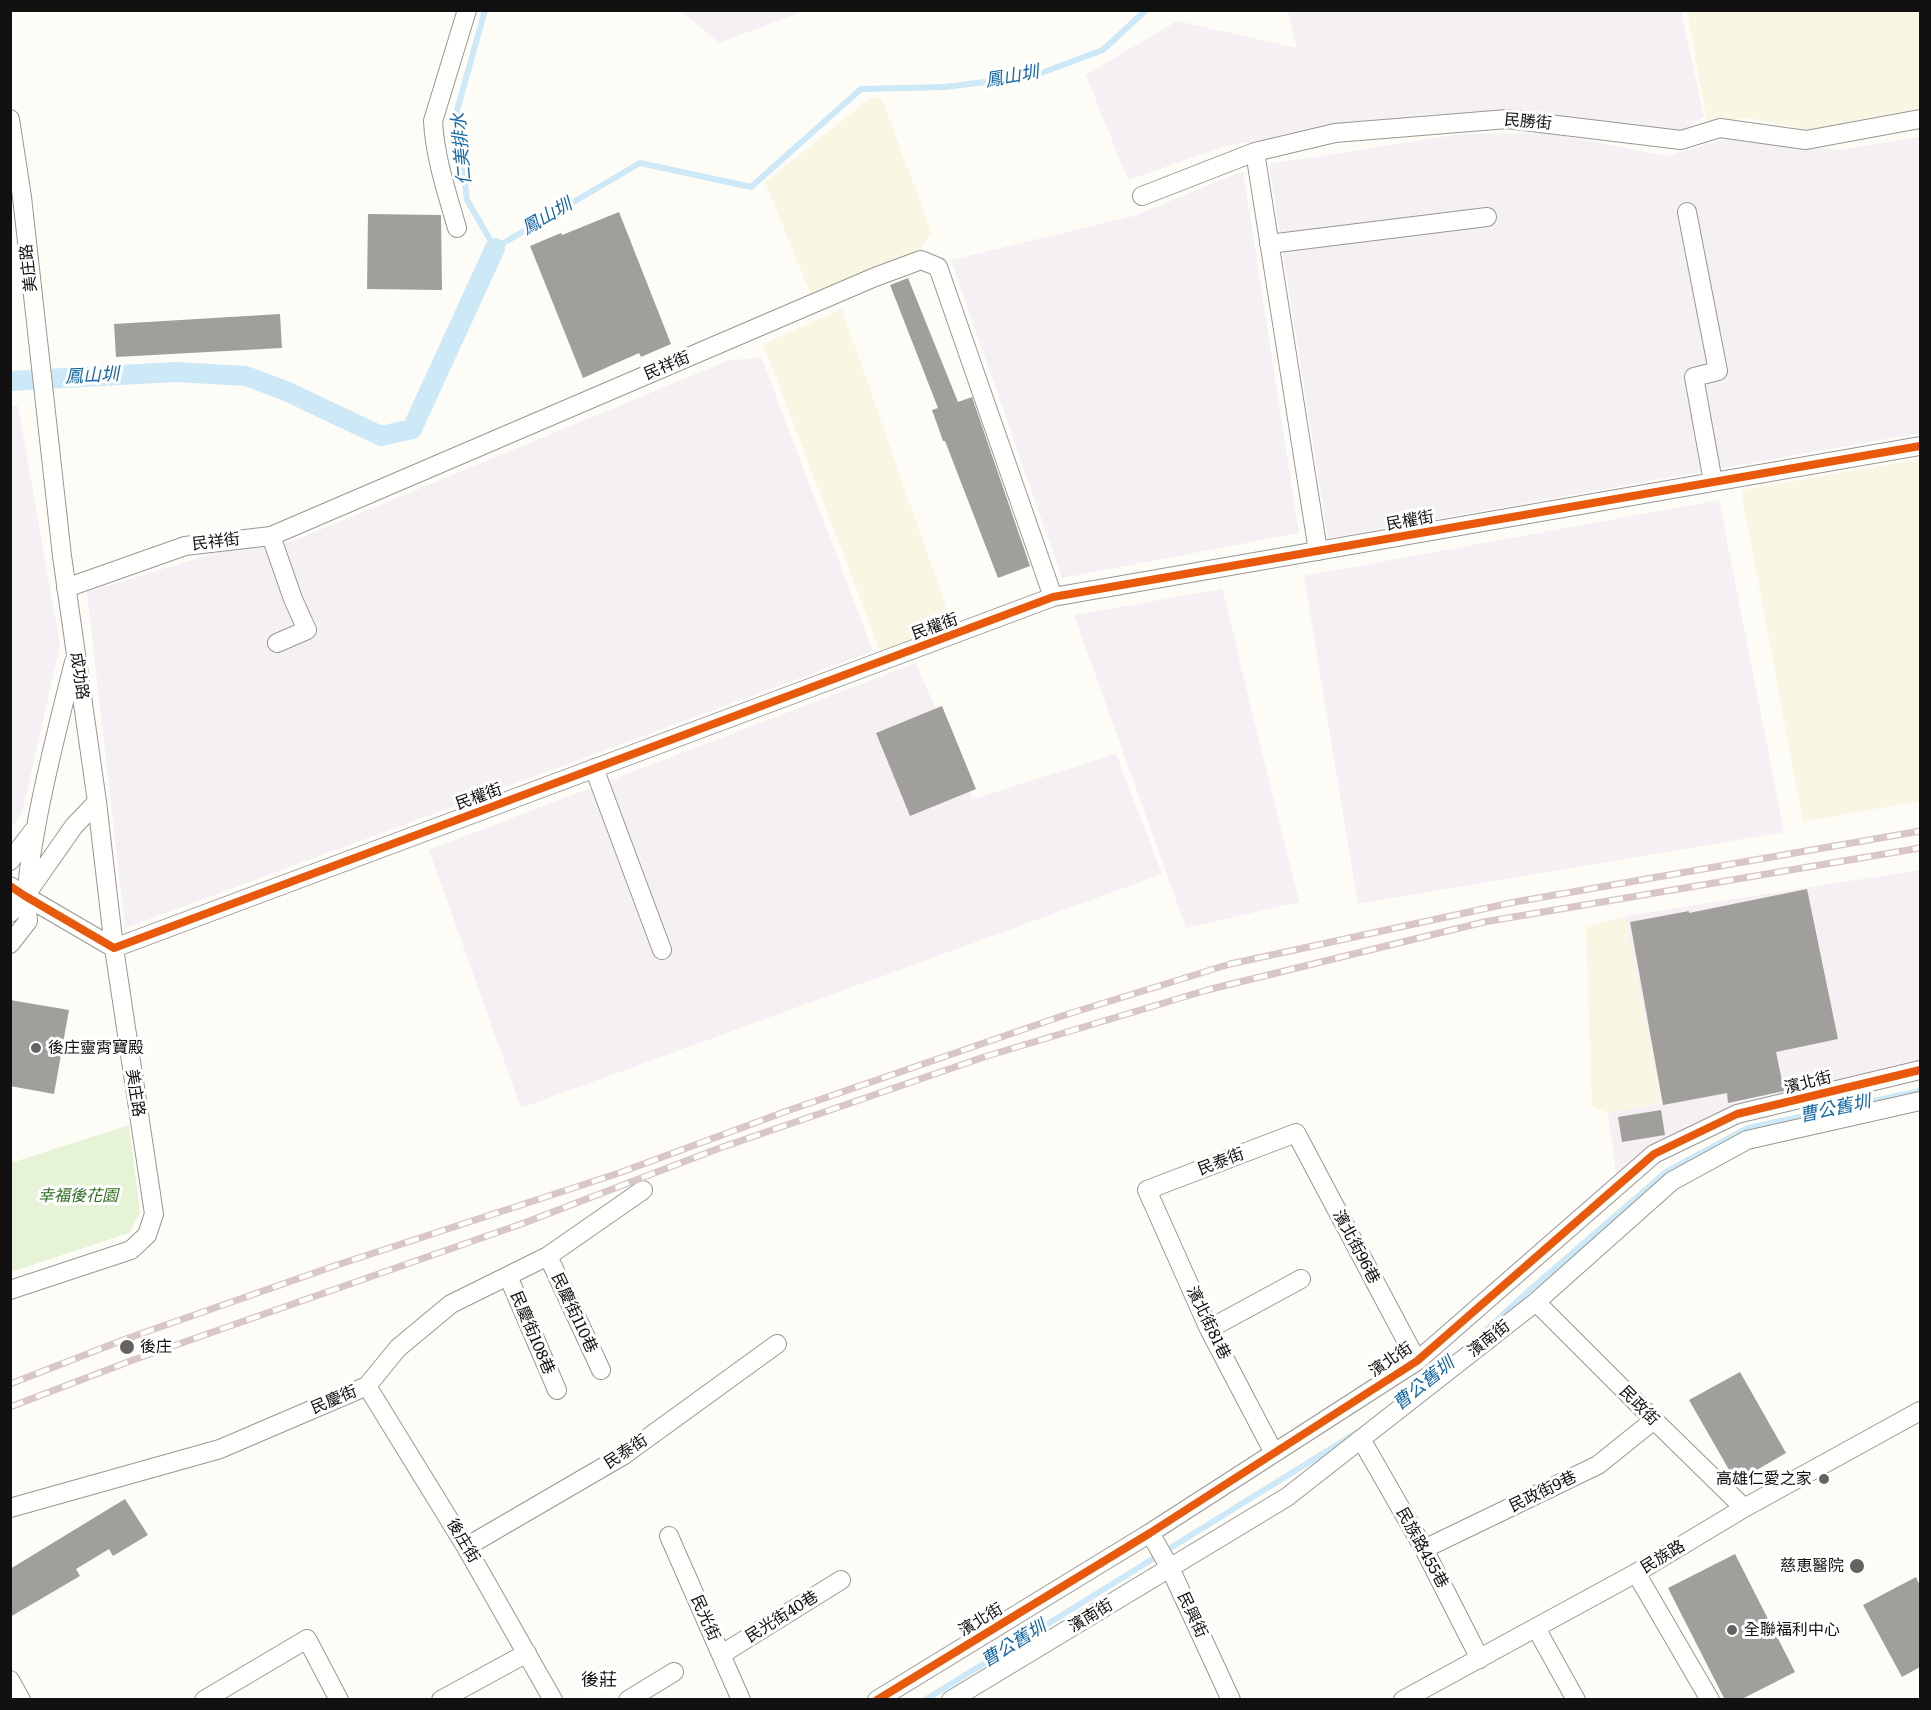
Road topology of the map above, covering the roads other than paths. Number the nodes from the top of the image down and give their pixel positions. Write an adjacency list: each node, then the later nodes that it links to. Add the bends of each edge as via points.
1 (467, 10): 9 (street, via 433,121 442,176)
2 (10, 119): 6 (street, 美庄路)
3 (1920, 119): 4 (street, 民勝街, via 1806,140 1720,128 1681,140 1507,119 1335,133)
4 (1254, 152): 5 (street, 民勝街); 10 (street)
5 (1142, 196)
6 (16, 197): 11 (street, 美庄路)
7 (1687, 212): 13 (street, via 1718,371 1694,377)
8 (1487, 218): 10 (street)
9 (458, 228)
10 (1269, 244): 15 (street)
11 (45, 416): 16 (street, 成功路)
12 (1920, 446): 13 (street, 民權街)
13 (1713, 482): 15 (street, 民權街)
14 (271, 536): 16 (street, 民祥街, via 184,546); 17 (street, 民祥街, via 921,260 938,267); 18 (street, via 307,630)
15 (1318, 551): 17 (street, 民權街)
16 (66, 588): 19 (street, 成功路)
17 (1053, 597): 20 (street, 民權街)
18 (277, 643)
19 (76, 654): 21 (street, 成功路); 22 (street)
20 (594, 768): 26 (street, 民權街); 27 (street)
21 (97, 802): 24 (street); 26 (street, 美庄路)
22 (36, 826): 23 (street); 24 (street)
23 (10, 861)
24 (15, 901): 25 (street, via 28,921); 26 (street)
25 (10, 944)
26 (114, 948): 36 (street, 美庄路, via 154,1214 147,1235 130,1250)
27 (662, 950)
28 (1920, 1070): 40 (street, 濱北街, via 1737,1114 1654,1154)
29 (1920, 1101): 37 (street, 濱南街, via 1747,1140 1672,1181)
30 (1296, 1133): 32 (street, 民泰街); 40 (street, 濱北街96巷)
31 (642, 1190): 33 (street, 民慶街)
32 (1147, 1190): 38 (street, 濱北街81巷)
33 (548, 1256): 34 (street, 民慶街); 41 (street, 民慶街110巷)
34 (508, 1276): 42 (street, 民慶街, via 451,1304 399,1348); 43 (street, 民慶街108巷)
35 (1301, 1279): 38 (street)
36 (10, 1290)
37 (1536, 1302): 45 (street, 民政街); 46 (street, 濱南街)
38 (1209, 1329): 47 (street, 濱北街81巷)
39 (777, 1344): 51 (street, 民泰街, via 624,1455)
40 (1417, 1361): 47 (street, 濱北街)
41 (601, 1370)
42 (367, 1386): 48 (street, 民慶街, via 220,1449); 51 (street, 後庄街)
43 (557, 1390)
44 (1920, 1411): 49 (street, 民族路)
45 (1653, 1420): 49 (street, 民政街); 52 (street, 民政街9巷, via 1598,1465)
46 (1360, 1439): 52 (street, 民族路455巷); 53 (street, 濱南街, via 1287,1497)
47 (1274, 1453): 53 (street, 濱北街)
48 (10, 1508)
49 (1744, 1508): 54 (street, 民族路)
50 (669, 1536): 58 (street, 民光街)
51 (466, 1547): 57 (street, 後庄街)
52 (1424, 1549): 59 (street, 民族路455巷)
53 (1159, 1550): 70 (street, 濱北街); 71 (street, 濱南街); 72 (street, 民興街)
54 (1636, 1573): 56 (street, 民族路); 75 (street)
55 (841, 1580): 58 (street, 民光街40巷)
56 (1536, 1628): 59 (street, 民族路); 74 (street)
57 (527, 1653): 66 (street); 67 (street, 後庄街)
58 (722, 1654): 69 (street, 民光街)
59 (1480, 1659): 62 (street, 民族路)
60 (674, 1672): 68 (street)
61 (10, 1680): 63 (street)
62 (1432, 1693): 73 (street, 民族路)
63 (21, 1700)
64 (204, 1700): 65 (street, via 307,1639)
65 (339, 1700)
66 (441, 1700)
67 (553, 1700)
68 (628, 1700)
69 (741, 1700)
70 (877, 1700)
71 (951, 1700)
72 (1232, 1700)
73 (1403, 1700)
74 (1576, 1700)
75 (1710, 1700)

